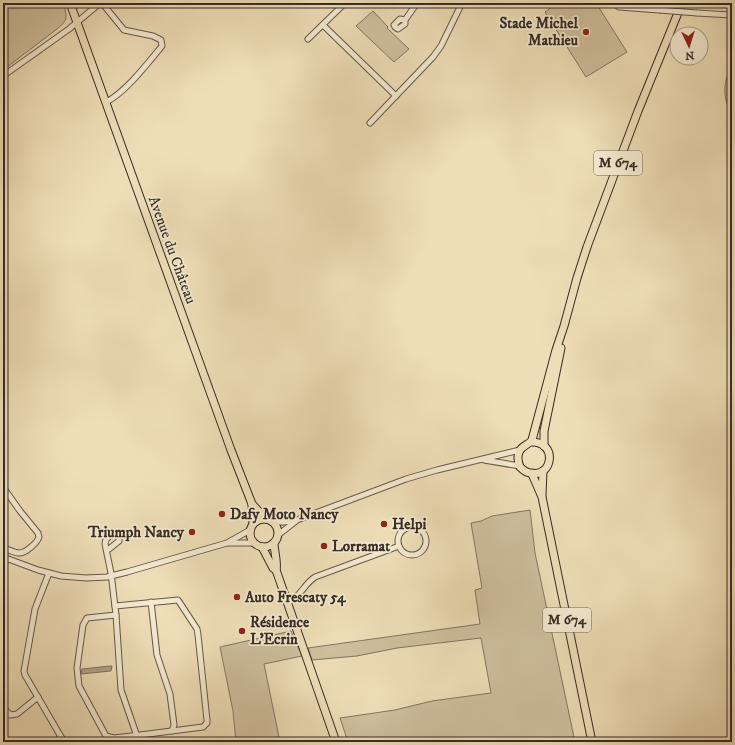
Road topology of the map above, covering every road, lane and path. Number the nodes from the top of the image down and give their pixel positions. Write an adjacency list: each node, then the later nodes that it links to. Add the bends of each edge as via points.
1 (70, 3): 10 (main road, Avenue du Château)
2 (101, 3): 10 (street); 15 (street, via 124,30 153,36 161,40 162,46 142,70 114,98)
3 (345, 3): 11 (street)
4 (417, 3): 9 (street)
5 (462, 3): 14 (street, via 441,46)
6 (614, 3): 8 (street, bridge, via 619,7)
7 (682, 3): 17 (main road, M 674, via 596,222)
8 (731, 15)
9 (405, 20)
10 (77, 22): 13 (street); 15 (main road, Avenue du Château)
11 (323, 25): 12 (street); 14 (street)
12 (308, 39)
13 (3, 76)
14 (396, 96): 16 (street)
15 (106, 102): 27 (main road, Avenue du Château)
16 (370, 123)
17 (564, 326): 18 (main road, M 674); 19 (main road, M 674, via 544,431)
18 (531, 442): 19 (main road); 20 (main road)
19 (544, 446): 23 (main road, via 550,455)
20 (520, 450): 21 (street); 22 (main road)
21 (481, 460): 22 (street); 29 (street, via 406,479)
22 (520, 466): 24 (main road)
23 (543, 471): 24 (main road); 26 (main road, M 674)
24 (532, 474): 26 (main road, M 674)
25 (3, 487): 38 (street, via 39,537 36,543 23,552)
26 (542, 497): 57 (main road, M 674)
27 (252, 504): 28 (main road, Avenue du Château); 31 (main road, Avenue du Château)
28 (266, 519): 30 (main road); 31 (main road, via 261,519)
29 (297, 520): 30 (street); 32 (street)
30 (273, 522): 32 (main road)
31 (251, 527): 33 (street); 34 (main road, via 251,539)
32 (278, 535): 35 (main road)
33 (227, 543): 34 (street); 43 (street)
34 (254, 543): 37 (main road)
35 (274, 543): 37 (main road); 41 (main road)
36 (399, 546): 36 (street, via 398,538 404,529 419,529 426,538 425,546 418,554 406,554); 45 (street, via 315,577 298,597)
37 (262, 547): 41 (main road, via 272,568)
38 (3, 548)
39 (106, 549): 43 (street)
40 (3, 557): 42 (street)
41 (276, 570): 45 (main road)
42 (49, 573): 43 (street, via 77,578); 48 (street, via 35,609 24,671)
43 (111, 576): 46 (street)
44 (152, 602): 46 (street); 50 (street, via 157,656 170,694 174,725); 50 (street, via 178,600 197,629 198,635 207,723 203,727)
45 (287, 603): 56 (main road)
46 (114, 606): 47 (street)
47 (116, 615): 51 (street, via 121,690); 51 (street, via 85,620 77,668 79,686 106,736)
48 (38, 697): 49 (street, via 17,714 10,715); 52 (street)
49 (3, 707)
50 (172, 731): 51 (street)
51 (137, 736): 55 (street)
52 (61, 737): 53 (street); 54 (street)
53 (55, 742)
54 (64, 742)
55 (139, 742)
56 (336, 742)
57 (592, 742)

